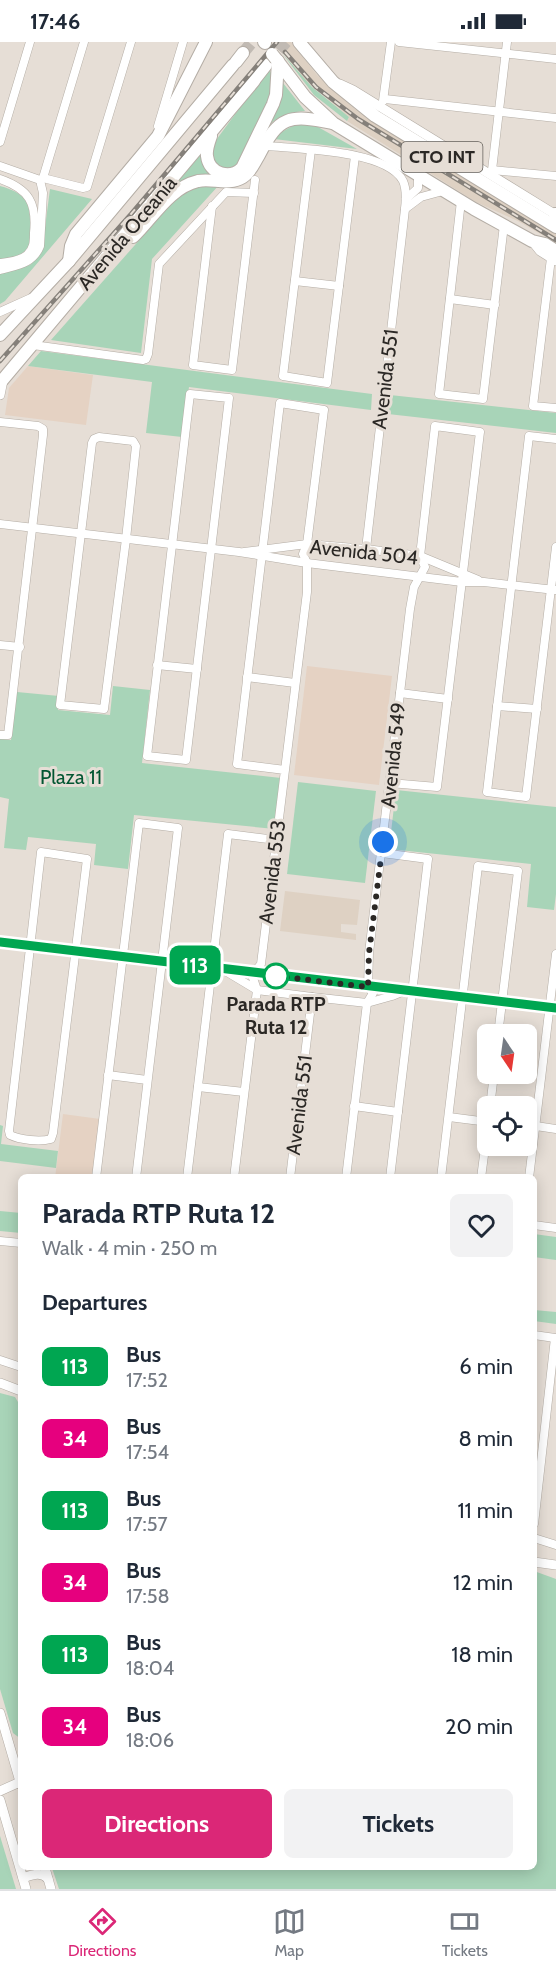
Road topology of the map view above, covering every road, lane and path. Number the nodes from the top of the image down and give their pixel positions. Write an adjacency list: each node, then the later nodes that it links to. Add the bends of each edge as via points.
1 (30, 42): 21 (street)
2 (84, 42): 30 (street)
3 (131, 42): 30 (street, via 88,186)
4 (183, 42): 19 (street)
5 (206, 42): 42 (highway, via 163,129 76,234)
6 (299, 42): 14 (highway, CTO INT)
7 (391, 42): 15 (street)
8 (399, 42): 10 (street)
9 (507, 42): 10 (street)
10 (506, 53): 12 (street); 16 (street)
11 (270, 54): 18 (highway, CTO INT, via 305,97); 20 (highway, Avenida Oceanía); 20 (highway, via 276,95 242,168 235,173 221,174 210,164 207,156)
12 (556, 59)
13 (238, 60): 42 (highway, Avenida Oceanía)
14 (333, 82): 15 (main road, CTO INT); 38 (highway, CTO INT, via 375,116)
15 (382, 103): 16 (street); 26 (main road, CTO INT)
16 (498, 111): 17 (street); 26 (street)
17 (556, 118)
18 (333, 123): 27 (highway, CTO INT); 41 (highway, via 300,118 280,125 270,133 247,174 235,181 202,180 181,188 124,246)
19 (158, 126)
20 (213, 129): 41 (highway, Avenida Oceanía)
21 (0, 142)
22 (267, 146): 23 (street)
23 (310, 150): 24 (street); 45 (street)
24 (355, 156): 34 (street, via 374,160 396,173 404,185); 46 (street)
25 (0, 166): 30 (street)
26 (490, 172): 28 (street); 38 (main road, CTO INT)
27 (418, 175): 32 (highway, CTO INT); 34 (street, Avenida 551, via 418,188)
28 (556, 176)
29 (0, 179): 43 (street, via 28,197 35,222 28,254)
30 (41, 179): 44 (street, via 37,253 27,262)
31 (255, 180): 33 (street)
32 (445, 190): 35 (highway, CTO INT); 37 (street, via 421,196)
33 (254, 193): 36 (street, via 228,191); 36 (street, via 232,370 193,365)
34 (406, 199): 37 (street, Avenida 551)
35 (461, 201): 39 (highway, CTO INT); 48 (street)
36 (212, 206): 52 (street, via 159,264 146,359)
37 (405, 209): 66 (street, Avenida 551)
38 (556, 218)
39 (504, 225): 40 (highway, CTO INT, via 545,244); 49 (street)
40 (554, 257): 55 (street, via 533,406)
41 (106, 258): 52 (highway, Avenida Oceanía)
42 (69, 261): 47 (highway, Avenida Oceanía)
43 (0, 263)
44 (0, 270)
45 (295, 281): 46 (street); 46 (street, via 283,376 327,383)
46 (339, 286)
47 (38, 295): 50 (street); 51 (highway, Avenida Oceanía)
48 (450, 299): 49 (street); 49 (street, via 439,394 483,399)
49 (495, 305)
50 (0, 312)
51 (0, 336)
52 (33, 345): 53 (highway, Avenida Oceanía)
53 (1, 382): 54 (main road)
54 (0, 395)
55 (556, 408)
56 (0, 422): 59 (street, via 43,429)
57 (556, 439): 72 (street, via 530,436)
58 (0, 524): 59 (street, Avenida 504)
59 (33, 528): 60 (street, Avenida 504); 75 (street)
60 (81, 533): 61 (street, Avenida 504); 61 (street, via 94,439 130,441 136,449); 61 (street, via 60,705 104,709)
61 (126, 539): 62 (street, Avenida 504)
62 (172, 544): 65 (street, Avenida 504); 65 (street, via 190,393 229,398); 76 (street)
63 (308, 544): 66 (street, Avenida 504); 67 (street, Avenida 504); 67 (street, via 324,410 280,403); 69 (street, Avenida 553, via 303,554)
64 (556, 547): 73 (street)
65 (211, 549): 67 (street, Avenida 504); 77 (street)
66 (366, 549): 68 (street, Avenida 504)
67 (262, 553): 69 (street, Avenida 504); 78 (street)
68 (420, 556): 70 (street, via 425,567); 71 (street, Avenida 504); 71 (street, via 435,426 480,432)
69 (307, 563): 70 (street, Avenida 504); 79 (street, Avenida 553)
70 (421, 577): 71 (street, Avenida 504); 80 (street, Avenida 549, via 414,587)
71 (462, 578): 72 (street, Avenida 504); 81 (street)
72 (512, 585): 73 (street, Avenida 504); 82 (street)
73 (554, 590): 83 (street)
74 (0, 645): 75 (street)
75 (20, 647): 84 (street)
76 (157, 665): 77 (street); 77 (street, via 147,756 186,759)
77 (197, 669)
78 (247, 677): 79 (street); 85 (street, via 237,764)
79 (295, 682): 85 (street, Avenida 553)
80 (400, 693): 81 (street); 86 (street, Avenida 549)
81 (448, 699): 86 (street, via 437,787)
82 (497, 706): 83 (street); 83 (street, via 487,792 526,797)
83 (537, 710)
84 (4, 735)
85 (285, 770): 87 (street, Avenida 553)
86 (390, 783): 88 (street, Avenida 549)
87 (276, 840): 95 (street, via 228,834); 96 (street, Avenida 553, via 261,964)
88 (382, 853): 97 (street, Avenida 549); 99 (street, via 428,859)
89 (0, 942): 90 (main road)
90 (32, 946): 91 (main road); 91 (street, via 41,852 87,859); 91 (street, via 9,1127 10,1135 16,1138 44,1140 53,1133)
91 (76, 951): 93 (main road)
92 (556, 954): 104 (street)
93 (123, 957): 94 (main road); 94 (street, via 139,823 178,828); 106 (street)
94 (162, 961): 95 (main road); 107 (street)
95 (216, 968): 96 (main road); 98 (street); 108 (street)
96 (253, 973): 97 (main road); 98 (street)
97 (368, 987): 99 (main road); 103 (street, Avenida 549, via 373,993)
98 (257, 990): 100 (street); 109 (street)
99 (408, 991): 101 (main road); 103 (street); 111 (street)
100 (312, 997): 103 (street); 123 (street, Avenida 551)
101 (463, 998): 102 (main road); 102 (street, via 478,866 518,871); 112 (street)
102 (502, 1002): 104 (main road); 105 (street)
103 (367, 1003): 110 (street)
104 (553, 1008): 113 (street)
105 (499, 1024)
106 (108, 1075): 107 (street); 119 (street)
107 (147, 1080): 120 (street)
108 (198, 1087): 109 (street); 121 (street)
109 (244, 1092): 122 (street)
110 (354, 1106): 111 (street); 124 (street)
111 (398, 1112): 125 (street)
112 (449, 1117): 114 (street); 126 (street)
113 (537, 1119)
114 (477, 1121)
115 (537, 1126): 116 (street)
116 (556, 1129)
117 (484, 1156): 127 (street)
118 (533, 1156): 128 (street)
119 (96, 1174)
120 (136, 1174)
121 (187, 1174)
122 (234, 1174)
123 (290, 1174)
124 (346, 1174)
125 (390, 1174)
126 (442, 1174)
127 (482, 1174)
128 (530, 1174)
129 (537, 1225): 130 (street)
130 (556, 1228)
131 (0, 1241): 132 (street)
132 (18, 1243)
133 (537, 1335): 134 (street)
134 (555, 1338): 140 (street)
135 (0, 1360): 136 (street)
136 (18, 1366)
137 (0, 1383): 138 (main road)
138 (18, 1390)
139 (537, 1438): 140 (street)
140 (543, 1439): 141 (street)
141 (537, 1496)
142 (537, 1539): 143 (street)
143 (556, 1545)
144 (537, 1563): 145 (main road)
145 (554, 1567)
146 (0, 1713): 147 (main road)
147 (18, 1774)
148 (18, 1785): 149 (main road)
149 (0, 1791)
150 (0, 1800): 151 (main road)
151 (18, 1857)
152 (22, 1870): 153 (main road)
153 (23, 1878): 154 (main road, via 44,1875); 155 (main road)
154 (49, 1884)
155 (26, 1889)

